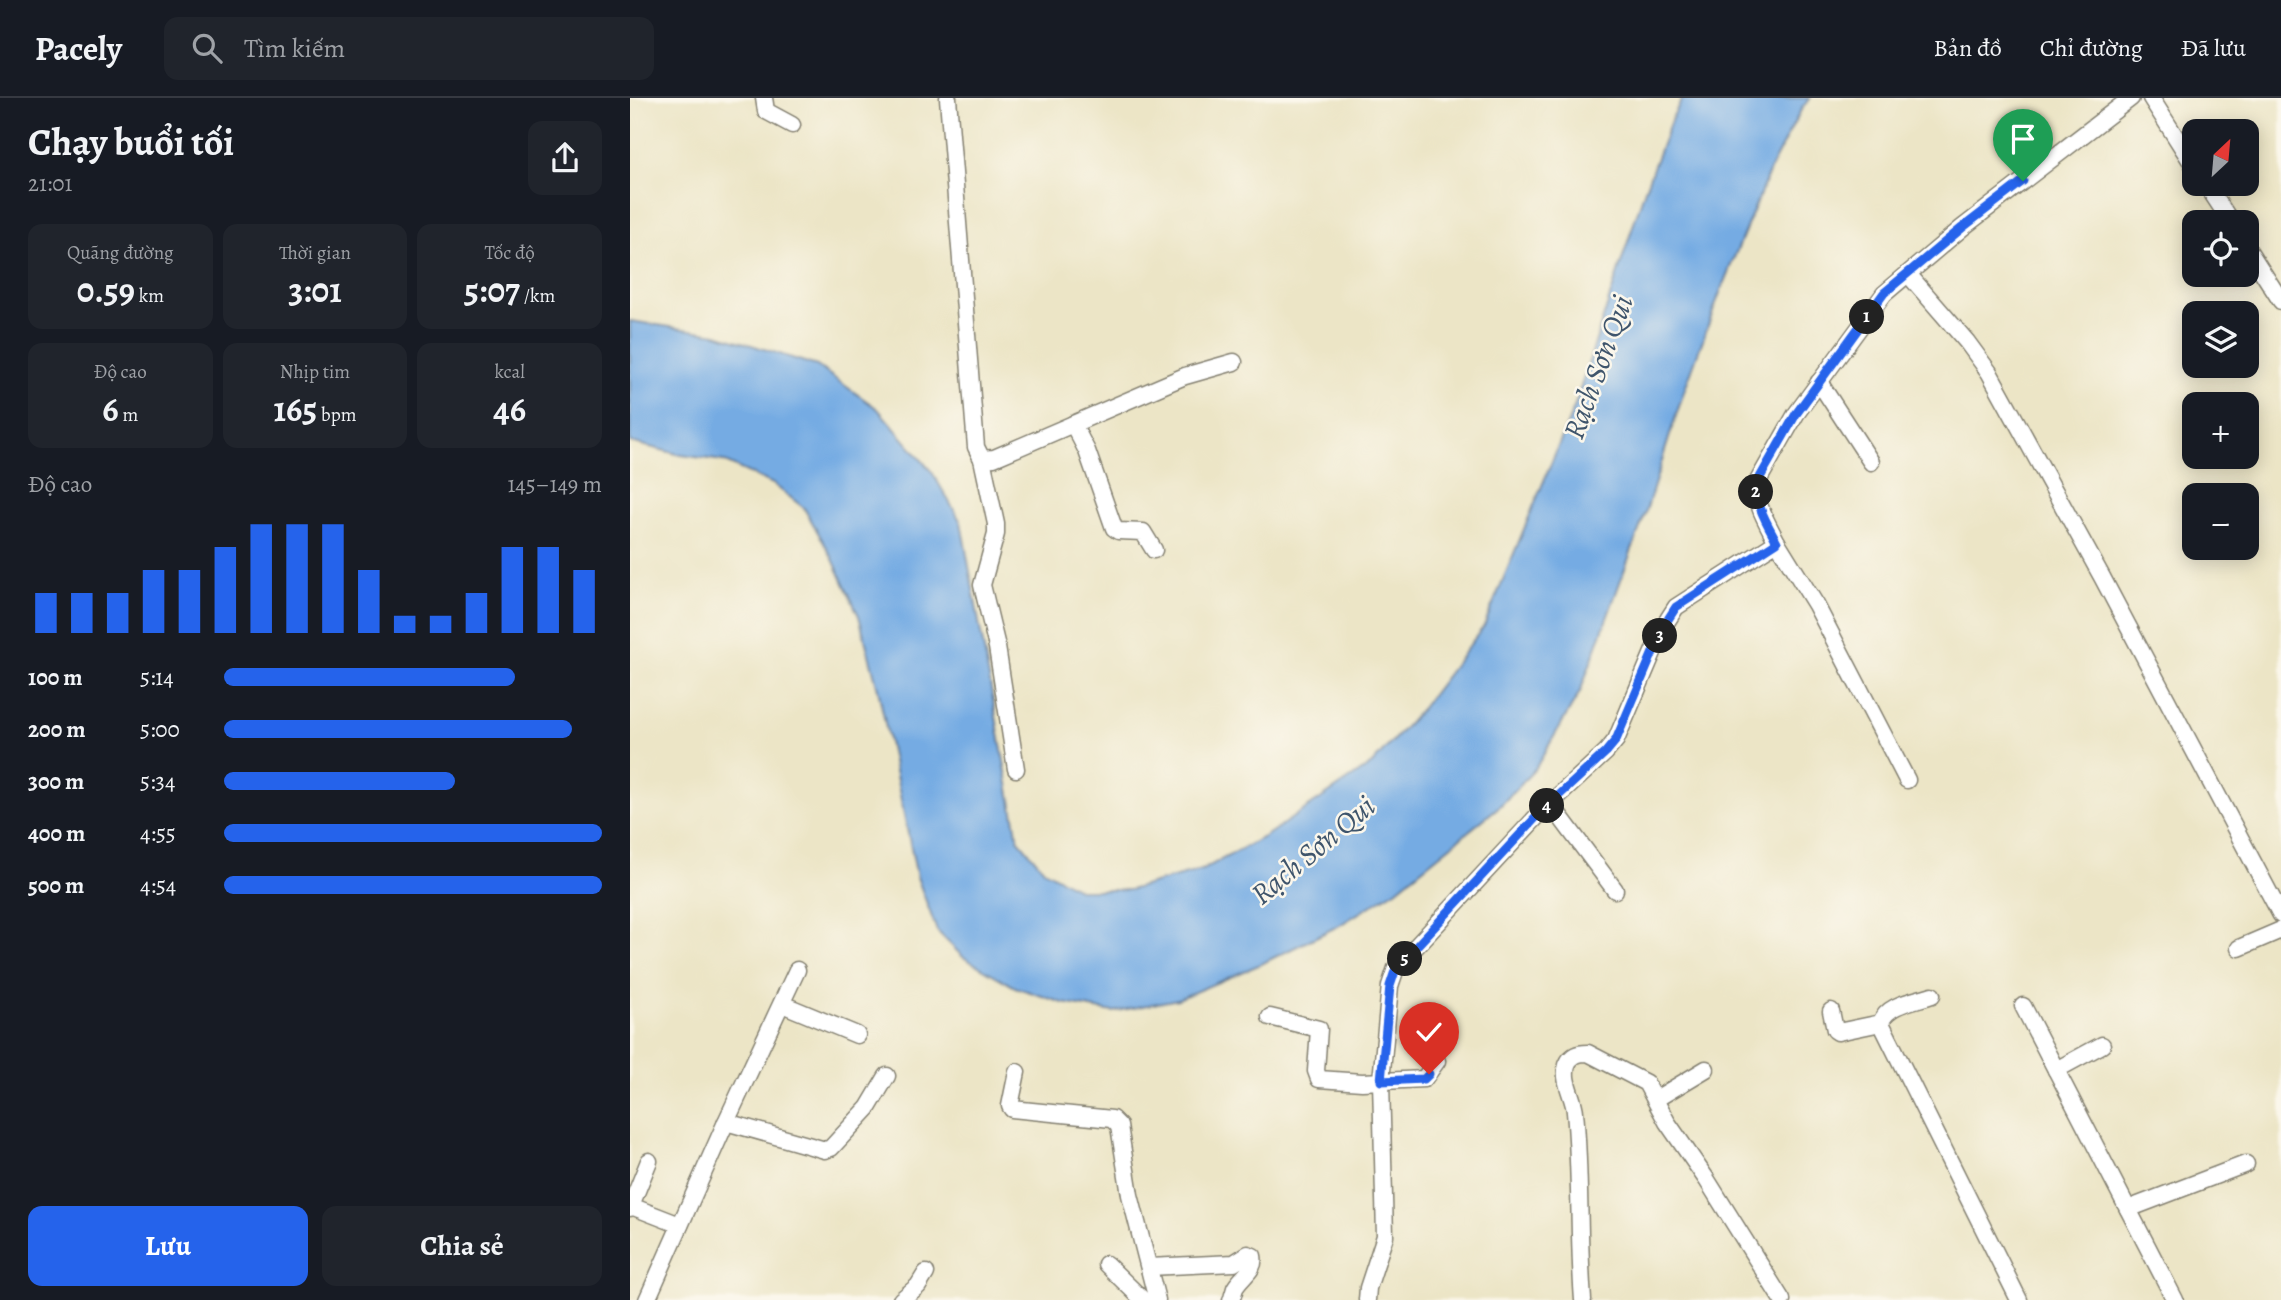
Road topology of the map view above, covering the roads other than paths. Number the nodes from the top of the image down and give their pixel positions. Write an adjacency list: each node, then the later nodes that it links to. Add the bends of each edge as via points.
1 (764, 98): 5 (street, via 766,111)
2 (948, 98): 13 (street, via 976,447)
3 (2131, 98): 8 (street)
4 (2151, 98): 6 (street)
5 (792, 125)
6 (2182, 147)
7 (2259, 267): 9 (street)
8 (1908, 274): 11 (street, via 1884,293); 21 (street, via 1989,372)
9 (2281, 301)
10 (1234, 362): 12 (street, via 1185,376)
11 (1819, 382): 14 (street); 15 (street, via 1755,489)
12 (1073, 424): 13 (street); 16 (street, via 1114,528 1143,532)
13 (982, 459): 17 (street, via 996,524 982,584)
14 (1871, 462)
15 (1777, 542): 18 (street, via 1816,605); 19 (street, via 1669,614 1616,740)
16 (1154, 550)
17 (1016, 769)
18 (1907, 780)
19 (1550, 803): 20 (street); 38 (street, via 1396,968)
20 (1615, 890)
21 (2281, 915)
22 (2281, 930): 23 (street)
23 (2239, 948)
24 (797, 970): 26 (street)
25 (1932, 995): 30 (street, via 1891,1009)
26 (782, 1004): 31 (street); 40 (street)
27 (2023, 1006): 35 (street)
28 (1831, 1011): 30 (street, via 1838,1032)
29 (1270, 1017): 38 (street, via 1319,1029 1315,1072 1319,1079)
30 (1881, 1023): 57 (street)
31 (857, 1035)
32 (2102, 1045): 35 (street)
33 (1437, 1061): 38 (street, via 1424,1079)
34 (1706, 1069): 39 (street)
35 (2056, 1070): 44 (street)
36 (1017, 1072): 47 (street, via 1012,1109 1119,1126 1130,1195)
37 (887, 1076): 40 (street, via 862,1116 825,1150)
38 (1372, 1082): 54 (street, via 1385,1236)
39 (1656, 1099): 55 (street, via 1646,1083 1588,1053 1578,1053 1567,1066 1575,1112); 56 (street)
40 (726, 1122): 45 (street)
41 (649, 1161): 43 (street)
42 (2246, 1164): 44 (street)
43 (630, 1207): 45 (street)
44 (2128, 1209): 58 (street)
45 (680, 1225): 49 (street)
46 (1106, 1264): 51 (street)
47 (1149, 1267): 52 (street); 53 (street, via 1234,1263 1248,1254 1253,1256 1253,1266)
48 (926, 1273): 50 (street)
49 (647, 1300)
50 (901, 1300)
51 (1143, 1300)
52 (1157, 1300)
53 (1231, 1300)
54 (1367, 1300)
55 (1583, 1300)
56 (1782, 1300)
57 (2019, 1300)
58 (2175, 1300)

